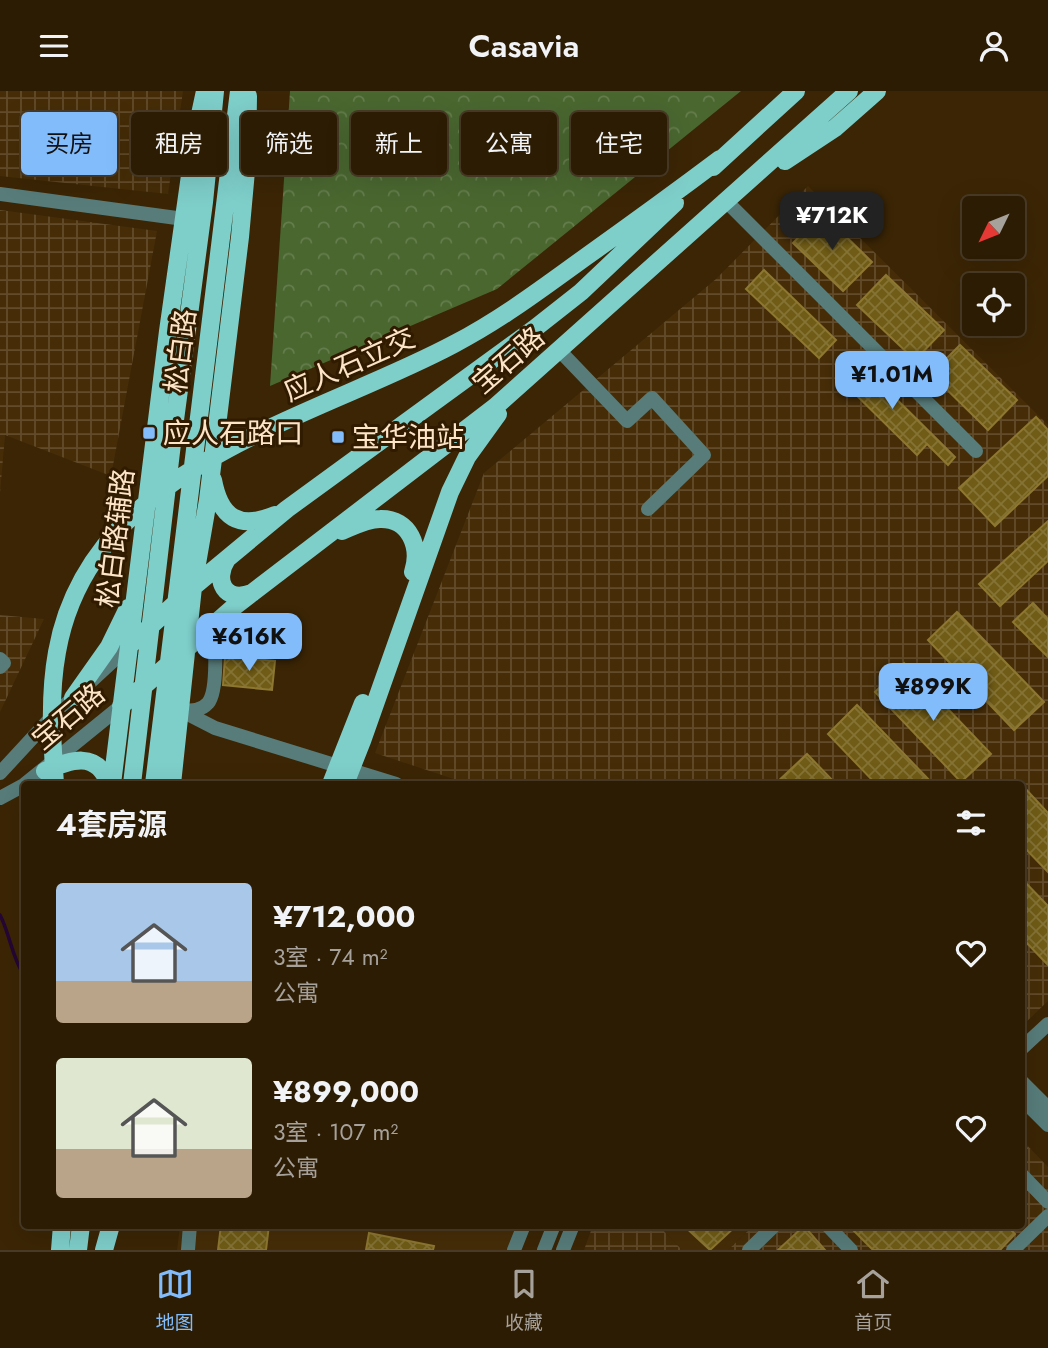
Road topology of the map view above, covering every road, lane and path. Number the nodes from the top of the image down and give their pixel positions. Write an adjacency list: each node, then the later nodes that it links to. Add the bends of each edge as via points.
1 (205, 91): 14 (main road, 松白路辅路)
2 (215, 91): 41 (main road, 松白路)
3 (239, 91): 43 (main road, 松白路)
4 (248, 91): 19 (main road, via 244,201)
5 (796, 91): 10 (main road, 宝石路)
6 (849, 91): 11 (main road, 宝石路)
7 (867, 91): 9 (main road)
8 (877, 91): 9 (main road)
9 (854, 112): 11 (main road)
10 (720, 159): 20 (main road, 宝石路, via 581,292); 36 (main road, 应人石立交, via 529,299 455,344 231,448 158,493 124,523 78,589 57,649)
11 (746, 185): 13 (main road, 宝石路)
12 (0, 194): 14 (street)
13 (727, 202): 15 (main road, 宝石路); 17 (street)
14 (184, 219): 18 (main road, 松白路辅路)
15 (559, 350): 16 (main road, 宝石路); 21 (street, via 627,421 652,398 704,455)
16 (529, 377): 22 (main road, 宝石路); 37 (main road, via 485,430 457,475)
17 (975, 451)
18 (151, 461): 19 (main road, via 156,482 182,496 201,488); 25 (main road, 松白路辅路)
19 (212, 471): 20 (main road, via 219,501 241,522); 24 (main road)
20 (288, 509): 23 (main road, 宝石路)
21 (648, 509)
22 (311, 547): 26 (main road, 宝石路); 37 (main road, via 351,527 381,519 407,530 416,546 414,570)
23 (227, 559): 24 (main road, 宝石路); 26 (main road, via 220,572 222,585 238,596)
24 (193, 587): 28 (main road, 宝石路); 29 (main road)
25 (135, 592): 28 (main road, 松白路辅路); 32 (main road, via 109,647)
26 (252, 593): 27 (main road, 宝石路)
27 (212, 625): 29 (main road, 宝石路); 34 (street, via 216,650 212,696 199,709)
28 (130, 646): 32 (street, 宝石路); 33 (main road, 松白路辅路)
29 (188, 647): 33 (main road, 宝石路); 34 (main road)
30 (0, 659): 31 (street, via 4,663)
31 (0, 667)
32 (73, 698): 35 (street, 宝石路)
33 (121, 706): 36 (street, 宝石路); 39 (main road, 松白路辅路)
34 (180, 711): 37 (street); 44 (main road)
35 (0, 773)
36 (49, 778): 38 (main road, via 68,761 90,762)
37 (342, 779): 45 (street)
38 (109, 781)
39 (111, 781)
40 (123, 781): 42 (main road, via 138,775)
41 (132, 781)
42 (153, 781)
43 (157, 781)
44 (172, 781)
45 (364, 781)
46 (21, 786): 47 (street, 宝石路)
47 (0, 798)
48 (1048, 1024): 49 (street)
49 (1025, 1045)
50 (1025, 1085): 52 (street)
51 (1025, 1102): 53 (street)
52 (1048, 1108)
53 (1048, 1125)
54 (1025, 1178): 55 (street)
55 (1048, 1202)
56 (1048, 1216): 76 (street)
57 (62, 1229): 67 (main road)
58 (81, 1229): 68 (main road)
59 (105, 1229): 69 (main road)
60 (110, 1229): 69 (main road)
61 (190, 1229): 70 (street)
62 (522, 1229): 71 (street)
63 (552, 1229): 72 (street)
64 (571, 1229): 73 (street)
65 (771, 1229): 74 (street)
66 (831, 1229): 75 (street)
67 (60, 1250)
68 (78, 1250)
69 (104, 1250)
70 (188, 1250)
71 (514, 1250)
72 (544, 1250)
73 (563, 1250)
74 (749, 1250)
75 (851, 1250)
76 (1013, 1250)

